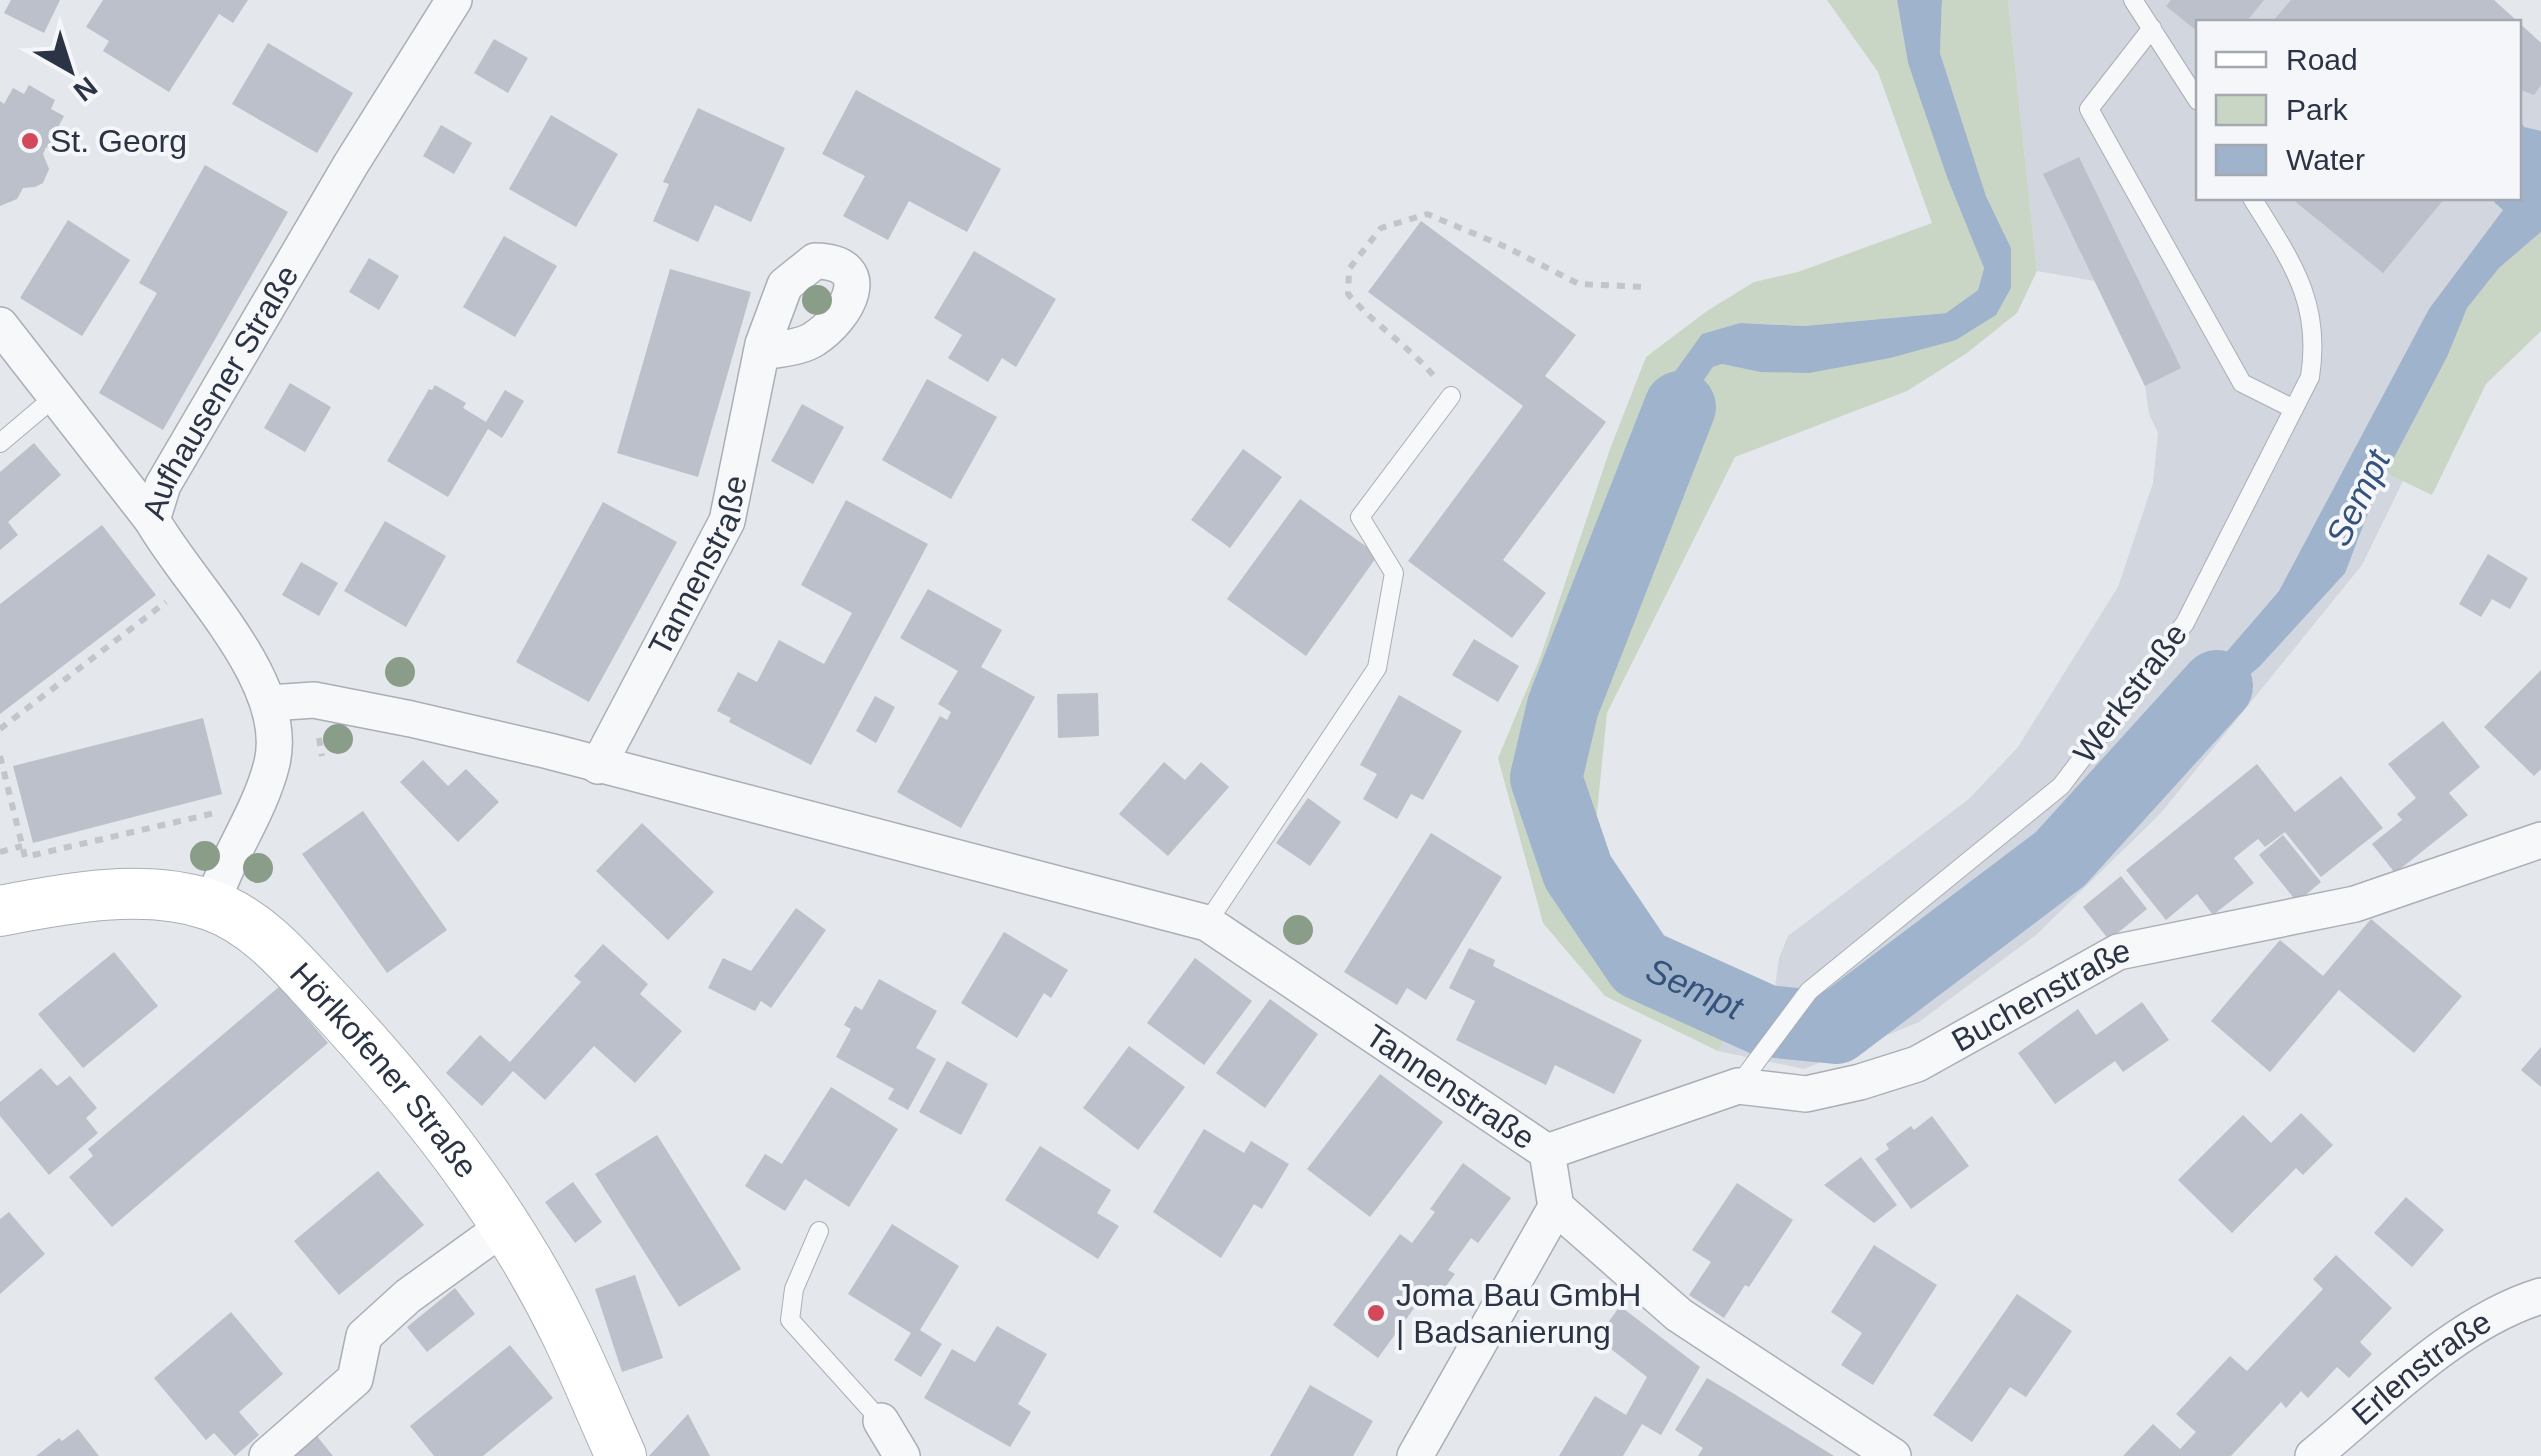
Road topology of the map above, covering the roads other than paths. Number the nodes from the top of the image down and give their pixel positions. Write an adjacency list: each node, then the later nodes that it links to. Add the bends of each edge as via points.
1 (454, 0): 12 (street, Aufhausener Straße, via 172,469)
2 (2133, 0): 3 (lane)
3 (2152, 28): 4 (lane); 10 (lane, via 2088,109 2242,383)
4 (2196, 98)
5 (2253, 200): 10 (lane, Werkstraße, via 2295,269 2313,318 2310,377)
6 (0, 325): 8 (street)
7 (761, 353): 14 (street, Tannenstraße, via 727,521)
8 (56, 395): 11 (lane); 12 (street)
9 (1451, 396): 18 (lane, via 1360,517 1394,573 1377,668)
10 (2294, 409): 19 (lane, Werkstraße, via 2185,624 2060,786 1810,991)
11 (0, 443)
12 (152, 520): 13 (street, Aufhausener Straße, via 250,661)
13 (270, 703): 14 (street, Tannenstraße, via 314,700); 16 (street, Aufhausener Straße, via 272,764)
14 (598, 766): 18 (street, Tannenstraße)
15 (2541, 840): 19 (street, Buchenstraße, via 2355,904 2118,952 1917,1064 1860,1082 1806,1094)
16 (212, 906): 17 (street, Hörlkofener Straße, via 181,897 102,896); 22 (street, Hörlkofener Straße, via 262,936 346,1022 454,1150)
17 (0, 911)
18 (1207, 923): 20 (street, Tannenstraße)
19 (1738, 1086): 20 (street, Buchenstraße)
20 (1548, 1152): 21 (street, Tannenstraße)
21 (1556, 1207): 29 (street); 30 (street, via 1678,1315)
22 (505, 1226): 26 (street, via 364,1336 355,1379); 27 (street, Hörlkofener Straße, via 564,1329)
23 (819, 1231): 25 (lane, via 794,1289 790,1320)
24 (2541, 1296): 31 (street, Erlenstraße, via 2458,1337)
25 (880, 1421): 28 (street)
26 (268, 1456)
27 (621, 1456)
28 (902, 1456)
29 (1415, 1456)
30 (1892, 1456)
31 (2313, 1456)

